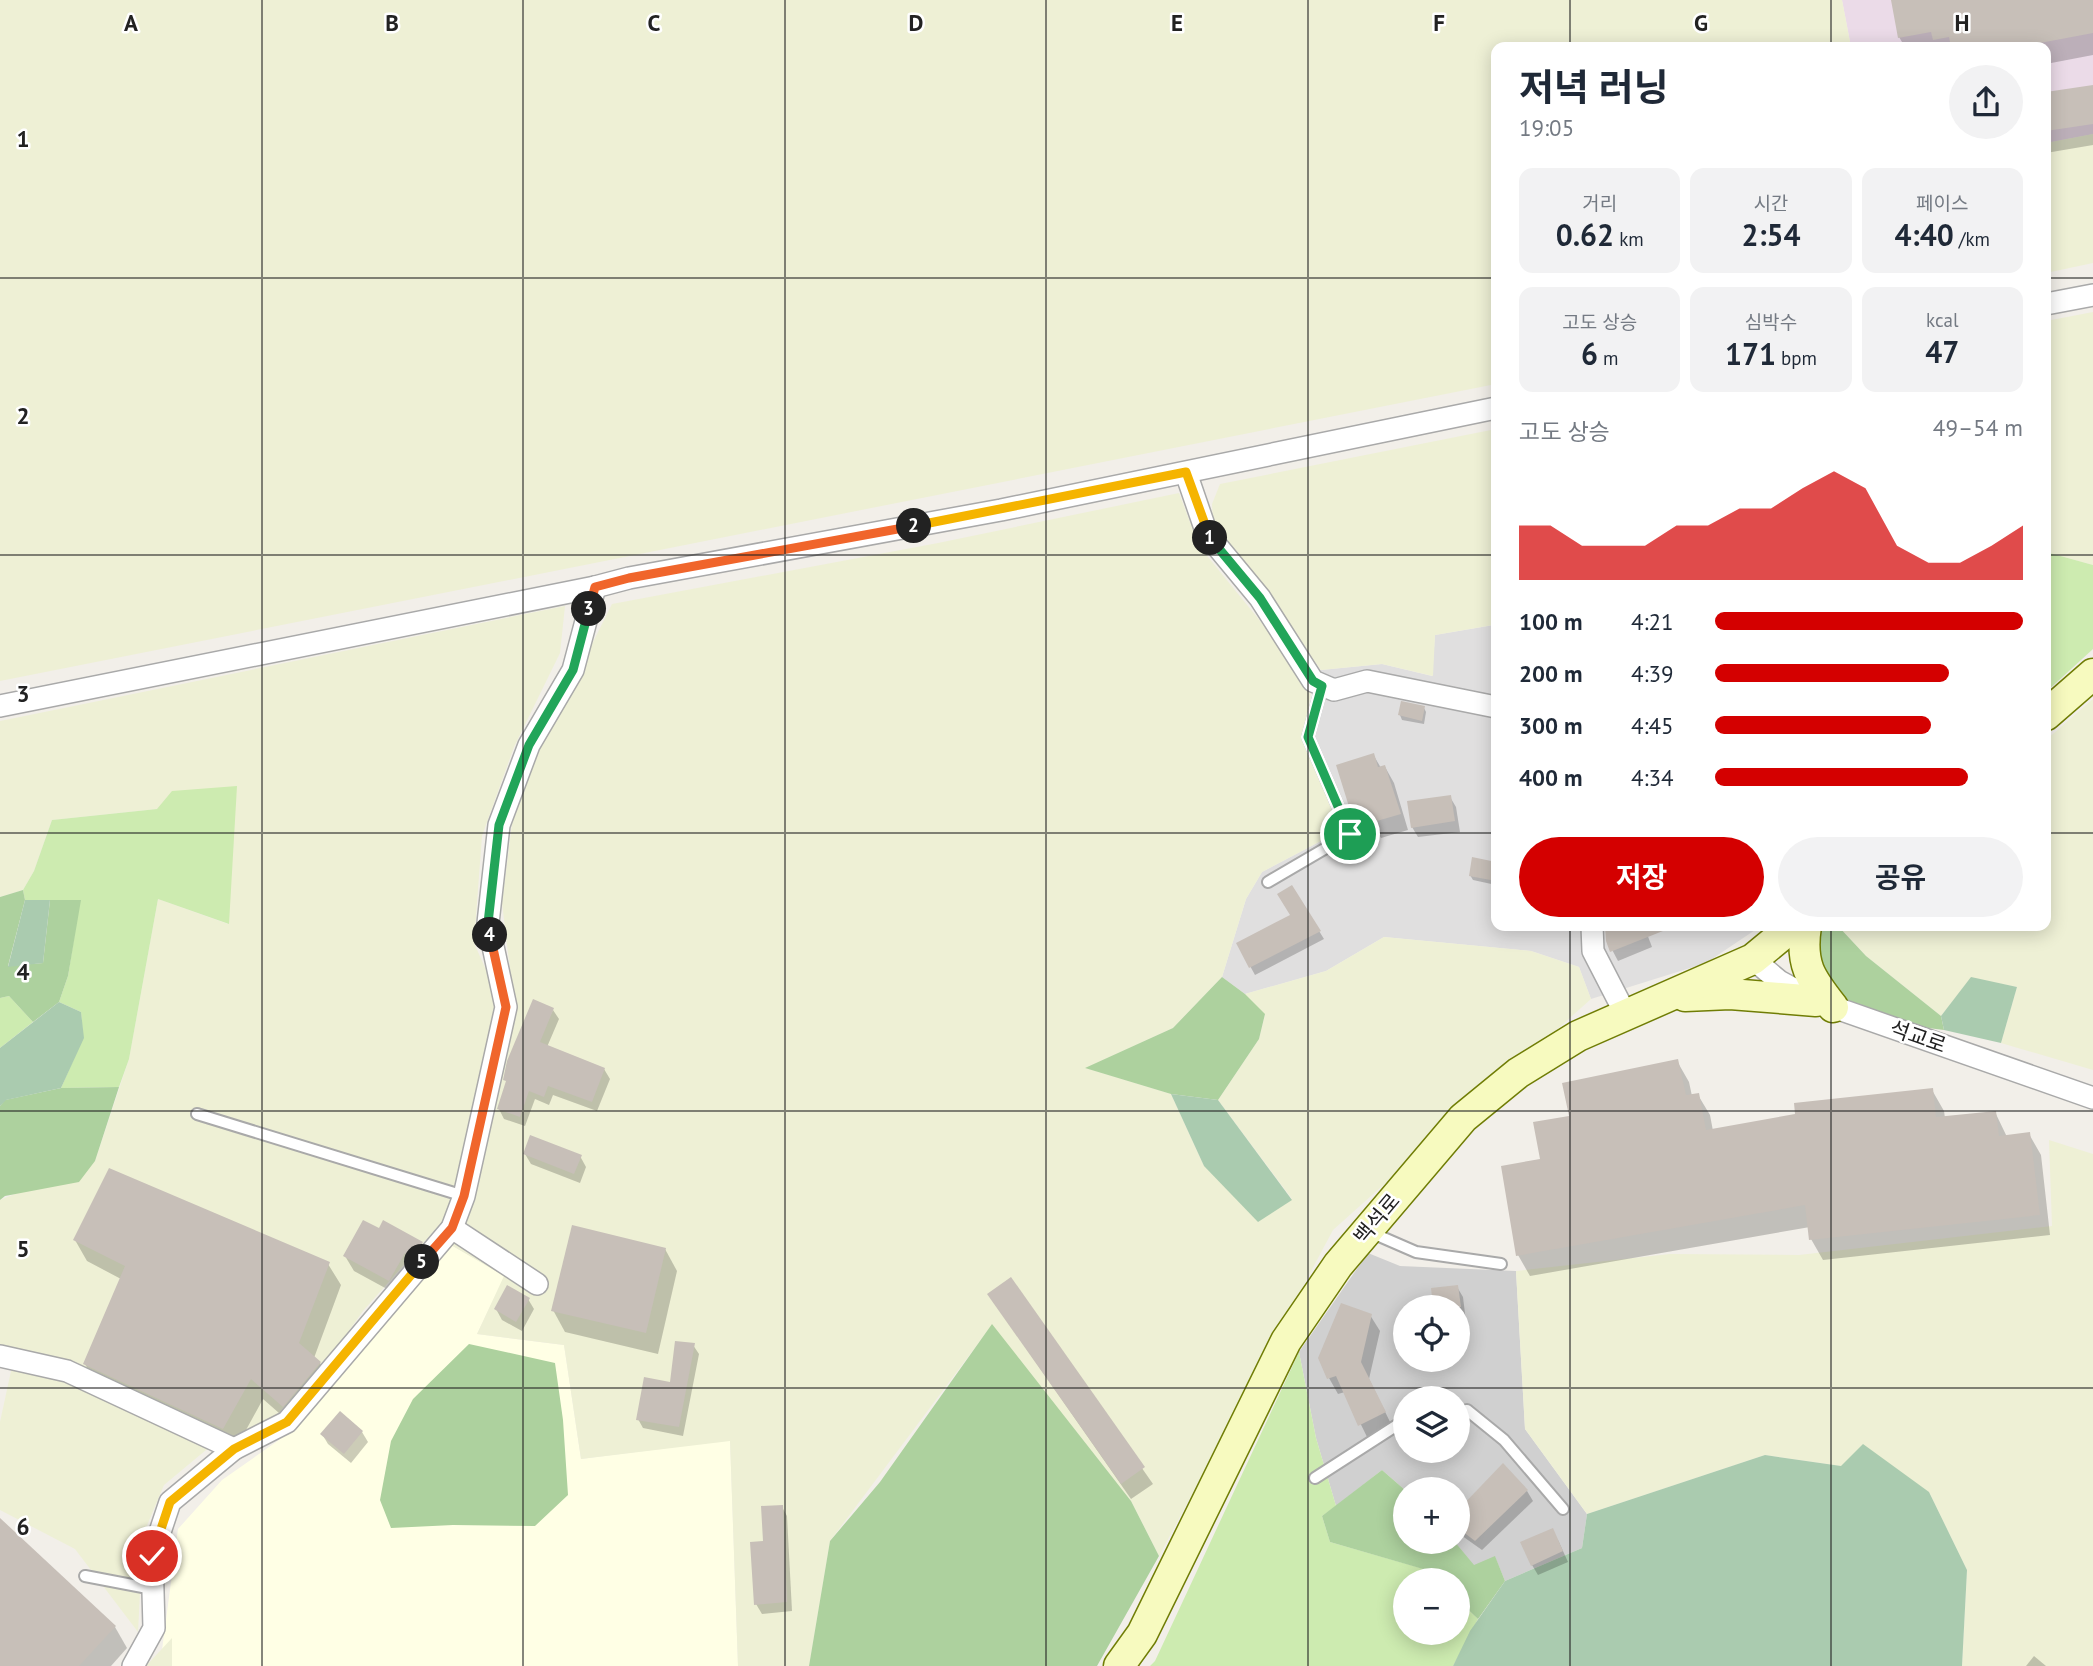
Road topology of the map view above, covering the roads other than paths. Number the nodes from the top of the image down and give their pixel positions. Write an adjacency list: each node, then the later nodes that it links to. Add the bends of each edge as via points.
1 (2093, 295): 2 (street)
2 (2051, 303)
3 (1491, 409): 4 (street)
4 (1186, 472): 5 (street); 7 (street, via 1207,534 1260,598 1313,681)
5 (595, 587): 8 (street); 21 (street, via 573,670 529,745 499,825 488,923 506,1007)
6 (2093, 674): 10 (street)
7 (1322, 686): 9 (street, via 1334,690 1367,681); 11 (lane, via 1308,737 1350,834)
8 (0, 706)
9 (1491, 706)
10 (2051, 711)
11 (1268, 882)
12 (1592, 931): 18 (street, via 1593,951)
13 (1787, 931): 15 (street, 백석로)
14 (1806, 931): 17 (street, via 1804,958)
15 (1753, 959): 16 (street, 백석로); 17 (street, 석교로, via 1779,981)
16 (1664, 998): 17 (street, via 1709,993); 18 (street, 백석로)
17 (1824, 1004): 19 (street, 석교로)
18 (1626, 1015): 23 (street, 백석로, via 1518,1073 1462,1118)
19 (2093, 1098)
20 (197, 1114): 21 (lane)
21 (464, 1196): 22 (street)
22 (452, 1228): 25 (street); 29 (street, via 287,1422)
23 (1367, 1231): 24 (lane, via 1416,1252); 35 (street, 백석로, via 1286,1341 1142,1634)
24 (1501, 1264)
25 (537, 1284)
26 (0, 1356): 29 (street, via 67,1371)
27 (1470, 1412): 31 (lane, via 1504,1440)
28 (1393, 1428): 30 (lane)
29 (234, 1449): 33 (street, via 170,1502 152,1556)
30 (1315, 1478)
31 (1563, 1509)
32 (85, 1576): 33 (lane)
33 (153, 1589): 34 (street, via 154,1628)
34 (133, 1666)
35 (1119, 1666)

